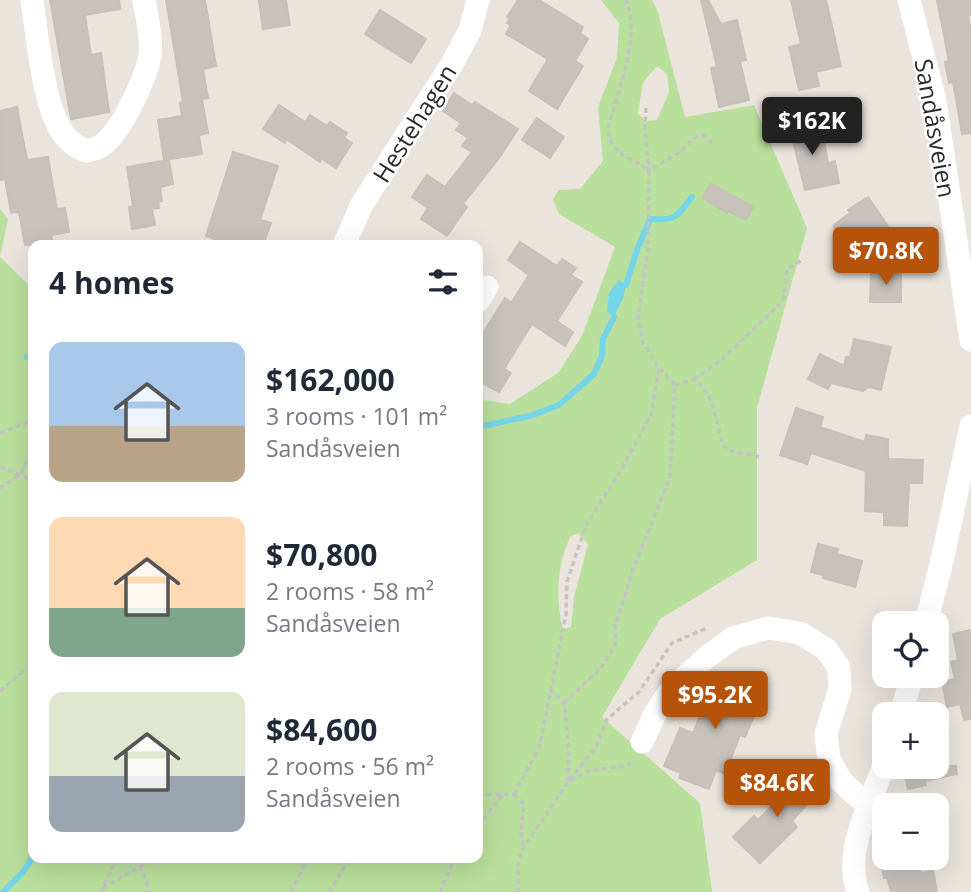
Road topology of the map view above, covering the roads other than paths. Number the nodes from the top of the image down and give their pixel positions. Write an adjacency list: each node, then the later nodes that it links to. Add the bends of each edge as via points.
1 (32, 0): 2 (street, via 51,108 68,140 86,151 109,139 146,70 150,53)
2 (144, 0)
3 (478, 0): 5 (street, Hestehagen, via 470,30 452,64 362,204)
4 (909, 0): 6 (street, Sandåsveien, via 935,101)
5 (346, 240)
6 (971, 340)
7 (971, 426): 8 (street)
8 (929, 611)
9 (641, 749): 11 (street, via 671,689 733,638 768,628 800,633 827,650 839,668 840,689 826,734 829,760 842,782)
10 (879, 779): 11 (street)
11 (869, 807): 12 (street, via 855,844)
12 (858, 892)

